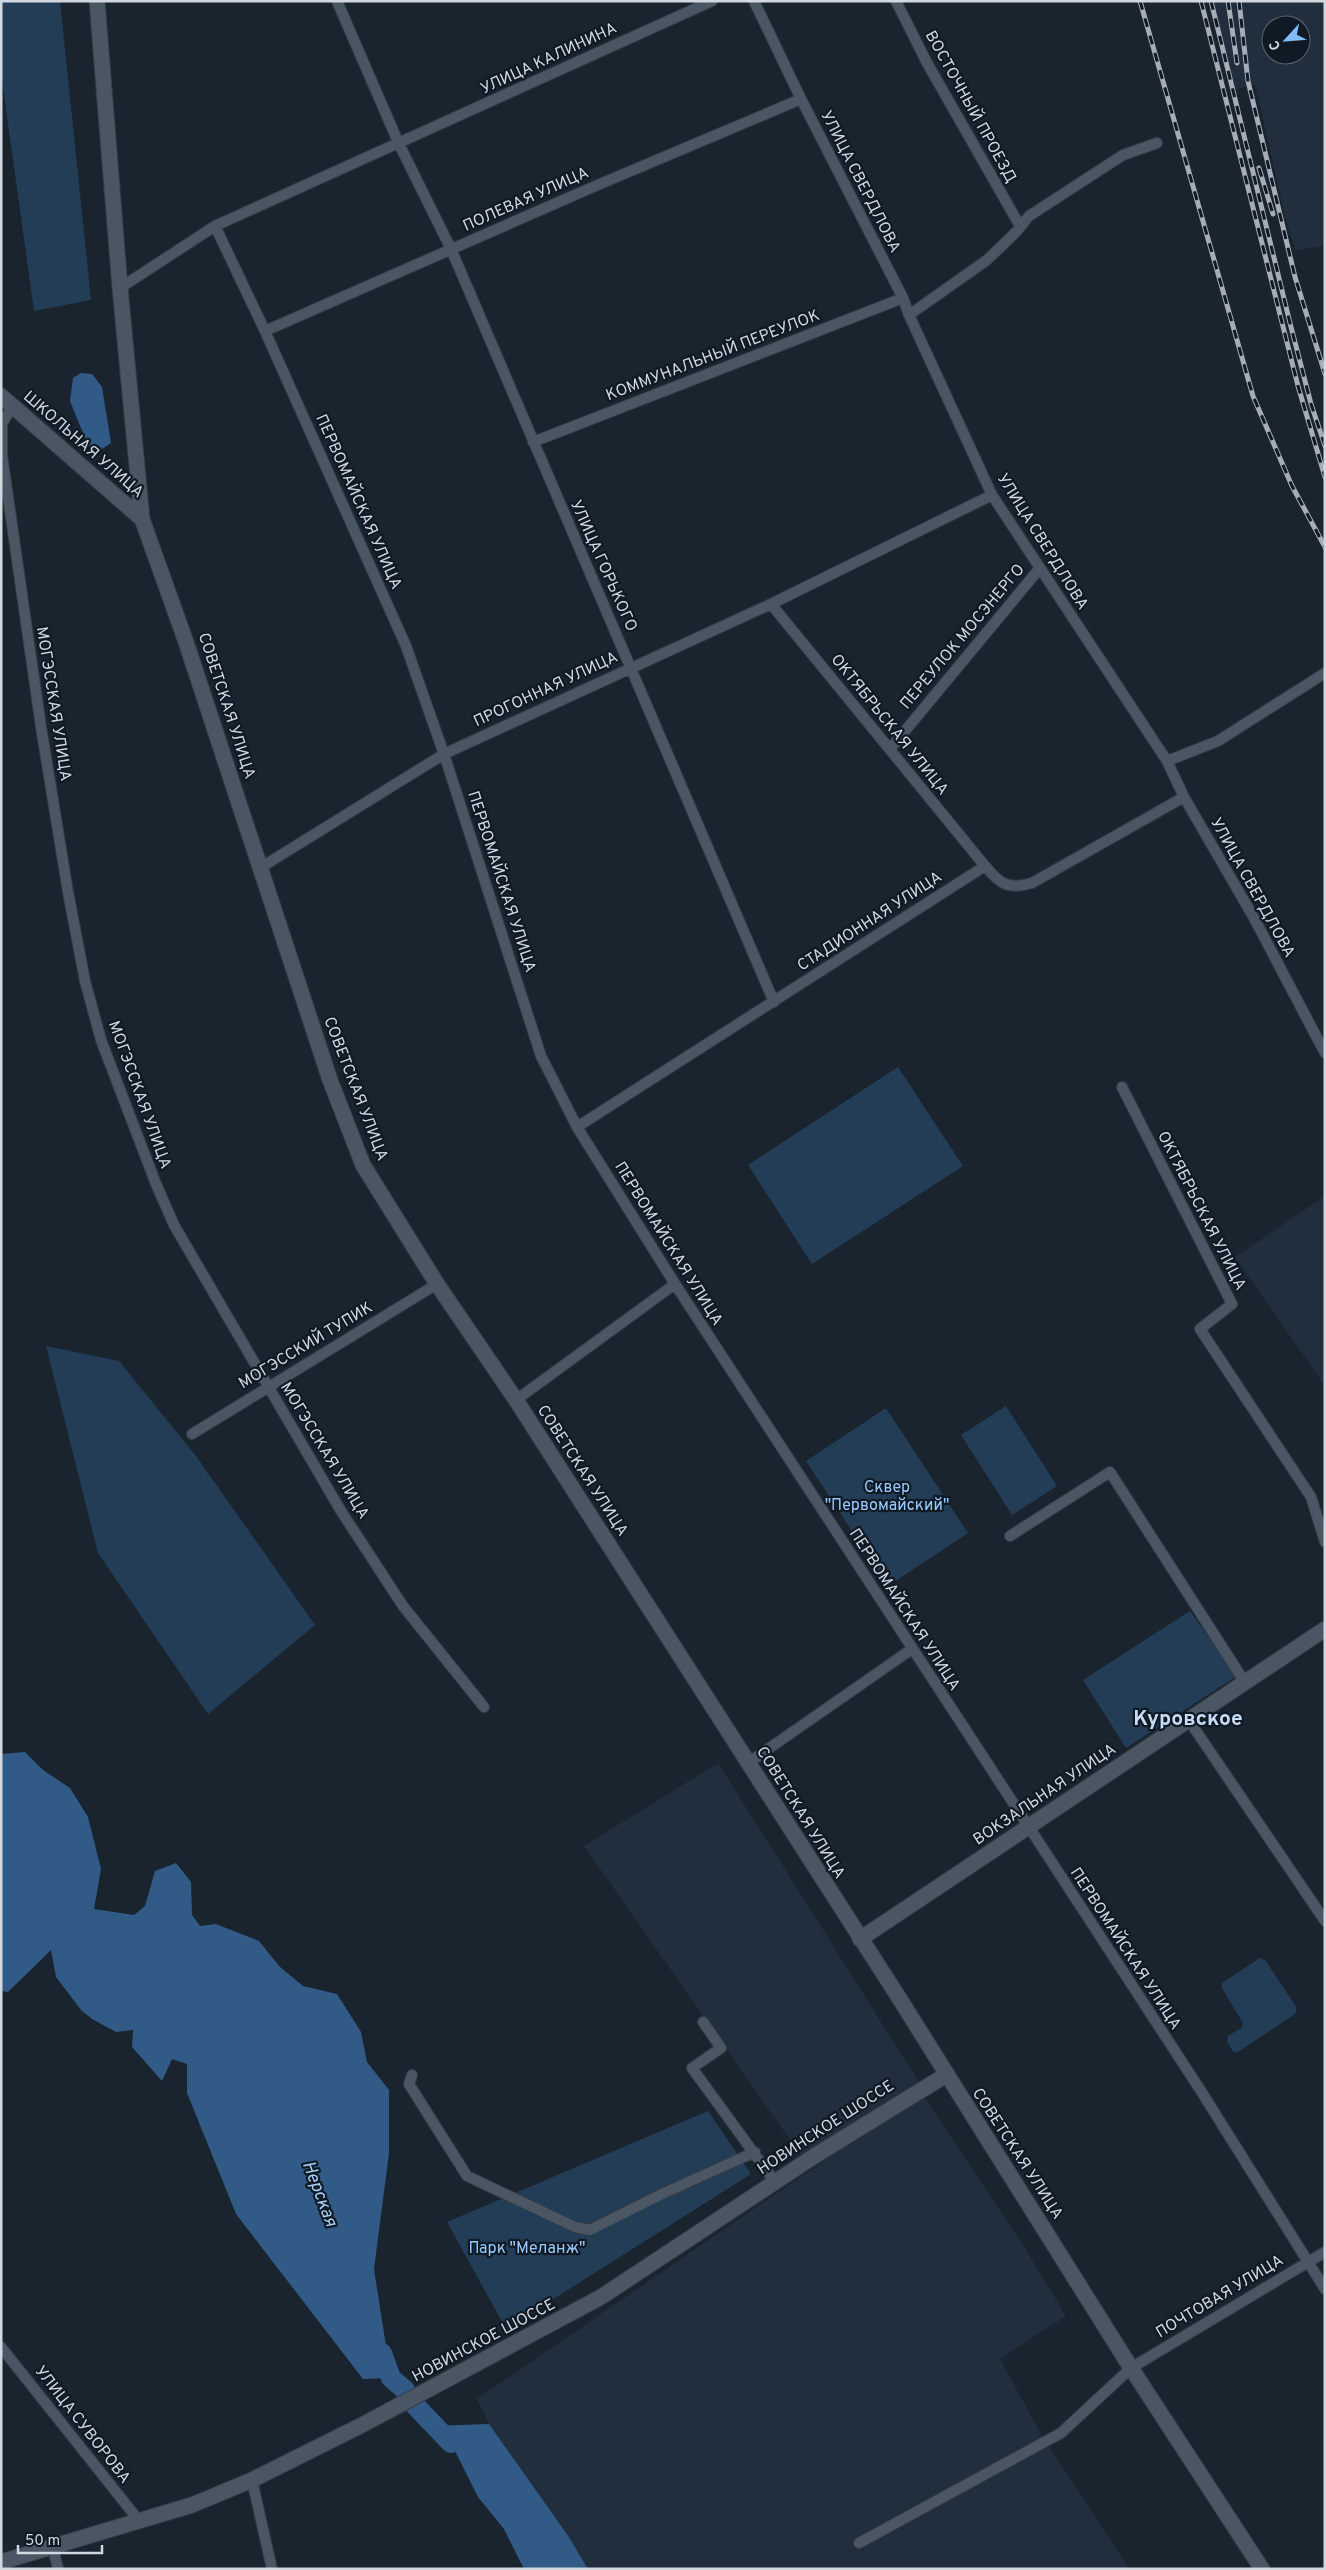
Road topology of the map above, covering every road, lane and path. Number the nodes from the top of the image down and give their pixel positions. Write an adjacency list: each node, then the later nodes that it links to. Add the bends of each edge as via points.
1 (97, 1): 12 (street, СОВЕТСКАЯ УЛИЦА)
2 (337, 1): 8 (street, УЛИЦА ГОРЬКОГО)
3 (712, 1): 8 (street, УЛИЦА КАЛИНИНА)
4 (754, 1): 6 (street, УЛИЦА СВЕРДЛОВА)
5 (896, 1): 10 (street, ВОСТОЧНЫЙ ПРОЕЗД, via 926,61)
6 (801, 99): 11 (street, ПОЛЕВАЯ УЛИЦА); 13 (street, УЛИЦА СВЕРДЛОВА)
7 (1157, 143): 10 (street, via 1123,155 1029,216)
8 (399, 144): 9 (street, УЛИЦА КАЛИНИНА); 11 (street, УЛИЦА ГОРЬКОГО)
9 (215, 226): 12 (street); 15 (street, ПЕРВОМАЙСКАЯ УЛИЦА)
10 (1020, 226): 14 (street, via 987,260)
11 (451, 249): 15 (street, ПОЛЕВАЯ УЛИЦА); 17 (street, УЛИЦА ГОРЬКОГО)
12 (120, 288): 19 (street, СОВЕТСКАЯ УЛИЦА)
13 (903, 298): 14 (street, УЛИЦА СВЕРДЛОВА); 17 (street, КОММУНАЛЬНЫЙ ПЕРЕУЛОК)
14 (909, 315): 18 (street, УЛИЦА СВЕРДЛОВА)
15 (265, 331): 25 (street, ПЕРВОМАЙСКАЯ УЛИЦА, via 406,646)
16 (5, 401): 19 (street, ШКОЛЬНАЯ УЛИЦА); 36 (street, МОГЭССКАЯ УЛИЦА, via 2,455 42,736 85,981 101,1040 171,1217)
17 (533, 442): 22 (street, УЛИЦА ГОРЬКОГО)
18 (992, 495): 20 (street, УЛИЦА СВЕРДЛОВА); 21 (street, ПРОГОННАЯ УЛИЦА)
19 (142, 519): 29 (street, СОВЕТСКАЯ УЛИЦА, via 183,632)
20 (1040, 568): 24 (street, ПЕРЕУЛОК МОСЭНЕРГО); 26 (street, УЛИЦА СВЕРДЛОВА)
21 (771, 604): 22 (street, ПРОГОННАЯ УЛИЦА); 24 (street, ОКТЯБРЬСКАЯ УЛИЦА)
22 (631, 666): 25 (street, ПРОГОННАЯ УЛИЦА); 30 (street, УЛИЦА ГОРЬКОГО)
23 (1325, 673): 26 (street, via 1218,742)
24 (890, 749): 28 (street, ОКТЯБРЬСКАЯ УЛИЦА)
25 (444, 754): 29 (street, ПРОГОННАЯ УЛИЦА); 33 (street, ПЕРВОМАЙСКАЯ УЛИЦА, via 541,1056)
26 (1167, 761): 27 (street, УЛИЦА СВЕРДЛОВА)
27 (1184, 797): 28 (street, via 1032,883 1019,887 998,882); 31 (street, УЛИЦА СВЕРДЛОВА, via 1254,918)
28 (985, 866): 30 (street, СТАДИОННАЯ УЛИЦА)
29 (260, 868): 34 (street, СОВЕТСКАЯ УЛИЦА, via 330,1080 364,1165)
30 (774, 1002): 33 (street, СТАДИОННАЯ УЛИЦА)
31 (1325, 1053)
32 (1122, 1087): 40 (street, ОКТЯБРЬСКАЯ УЛИЦА, via 1232,1304 1200,1329 1312,1498)
33 (577, 1128): 35 (street, ПЕРВОМАЙСКАЯ УЛИЦА)
34 (437, 1284): 36 (street, МОГЭССКИЙ ТУПИК); 37 (street, СОВЕТСКАЯ УЛИЦА)
35 (675, 1284): 37 (street); 42 (street, ПЕРВОМАЙСКАЯ УЛИЦА)
36 (268, 1386): 38 (street, МОГЭССКИЙ ТУПИК); 44 (street, МОГЭССКАЯ УЛИЦА, via 341,1511 403,1606)
37 (516, 1400): 46 (street, СОВЕТСКАЯ УЛИЦА)
38 (192, 1434)
39 (1010, 1536): 43 (street, via 1110,1472)
40 (1325, 1542)
41 (1325, 1629): 43 (street, ВОКЗАЛЬНАЯ УЛИЦА)
42 (912, 1649): 46 (street); 47 (street, ПЕРВОМАЙСКАЯ УЛИЦА)
43 (1244, 1682): 45 (street, ВОКЗАЛЬНАЯ УЛИЦА)
44 (484, 1707)
45 (1188, 1719): 47 (street, ВОКЗАЛЬНАЯ УЛИЦА); 48 (street)
46 (748, 1763): 49 (street, СОВЕТСКАЯ УЛИЦА)
47 (1028, 1828): 49 (street, ВОКЗАЛЬНАЯ УЛИЦА); 56 (street, ПЕРВОМАЙСКАЯ УЛИЦА, via 1201,2091)
48 (1325, 1921)
49 (860, 1939): 52 (street, СОВЕТСКАЯ УЛИЦА)
50 (704, 2022): 53 (street, via 721,2048 692,2068)
51 (412, 2075): 53 (street, via 409,2084 467,2176 576,2227 590,2230)
52 (946, 2075): 54 (street, НОВИНСКОЕ ШОССЕ); 59 (street, СОВЕТСКАЯ УЛИЦА)
53 (754, 2152): 54 (street)
54 (775, 2182): 60 (street, НОВИНСКОЕ ШОССЕ, via 601,2297)
55 (1325, 2252): 56 (street, ПОЧТОВАЯ УЛИЦА)
56 (1308, 2262): 57 (street, ПЕРВОМАЙСКАЯ УЛИЦА); 59 (street, ПОЧТОВАЯ УЛИЦА)
57 (1325, 2289)
58 (1, 2347): 61 (street, УЛИЦА СУВОРОВА)
59 (1131, 2368): 62 (street, ПОЧТОВАЯ УЛИЦА, via 1061,2433); 67 (street, СОВЕТСКАЯ УЛИЦА)
60 (252, 2480): 61 (street, НОВИНСКОЕ ШОССЕ); 66 (street)
61 (140, 2522): 63 (street, НОВИНСКОЕ ШОССЕ)
62 (859, 2542)
63 (53, 2548): 64 (street, НОВИНСКОЕ ШОССЕ); 65 (street)
64 (1, 2562)
65 (58, 2569)
66 (272, 2569)
67 (1262, 2569)

